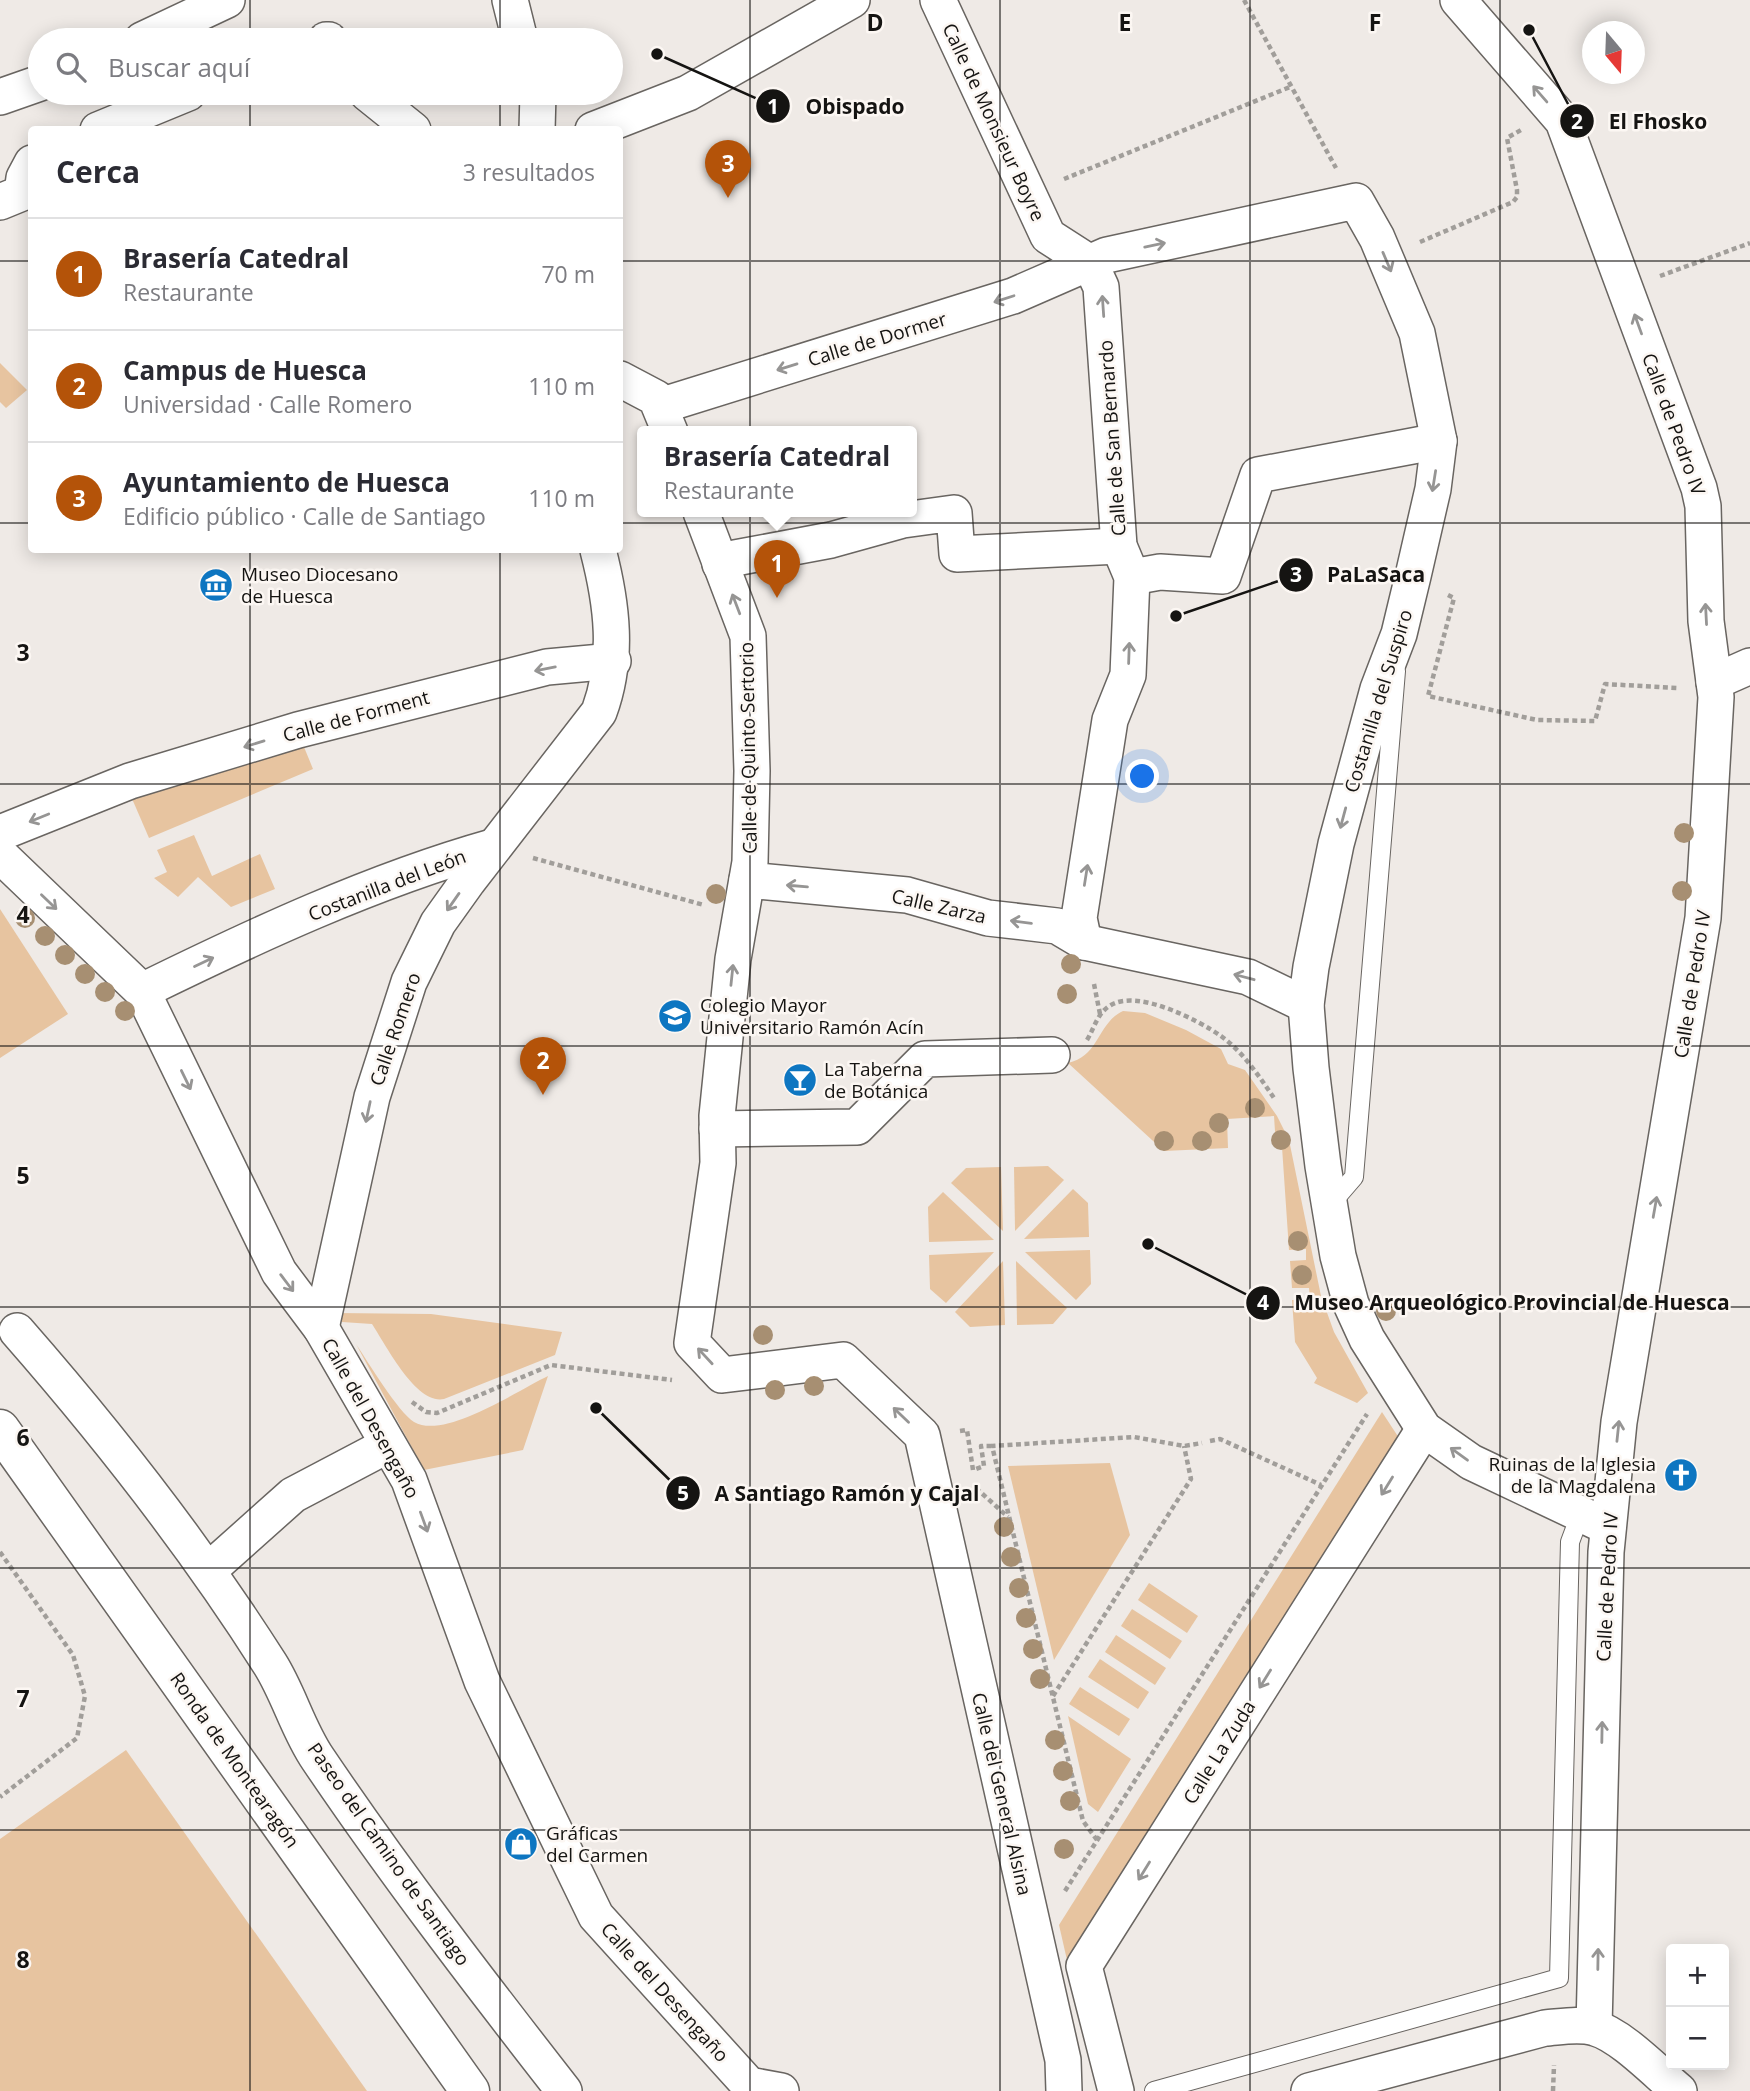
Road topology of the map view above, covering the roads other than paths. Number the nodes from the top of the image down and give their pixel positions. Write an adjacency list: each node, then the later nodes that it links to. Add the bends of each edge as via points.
1 (510, 0): 7 (street)
2 (852, 0): 16 (street, via 688,93)
3 (938, 0): 20 (street, Calle de Monsieur Boyre, via 1048,236)
4 (1458, 0): 31 (street, Calle de Pedro IV, one-way to 4, via 1706,621 1701,497 1563,121)
5 (214, 3): 6 (street)
6 (165, 28)
7 (517, 28)
8 (28, 87): 9 (street)
9 (0, 97)
10 (159, 105): 13 (street)
11 (383, 105): 14 (street)
12 (538, 105): 15 (street)
13 (108, 126)
14 (408, 126)
15 (537, 126)
16 (603, 126)
17 (28, 170): 19 (street, via 22,193)
18 (1356, 201): 20 (street, Calle de Dormer, one-way to 18, via 1107,255); 23 (street, Costanilla del Suspiro, one-way to 23, via 1417,333)
19 (0, 202)
20 (1090, 263): 22 (street, Calle de Dormer, one-way to 22, via 1013,296); 26 (street, Calle de San Bernardo, one-way to 20, via 1101,287)
21 (623, 381): 22 (street)
22 (662, 412)
23 (1439, 441): 26 (street, via 1258,475 1223,576 1160,572); 28 (street, Costanilla del Suspiro, one-way to 28, via 1433,489)
24 (703, 517): 27 (street, Calle de Quinto Sertorio)
25 (598, 553): 29 (street, via 613,634)
26 (1126, 562): 27 (street, via 957,554 954,513 903,520); 36 (street, Calle de San Bernardo, one-way to 26, via 1079,918 1110,720 1128,675)
27 (720, 564): 35 (street, Calle de Quinto Sertorio, one-way to 27, via 752,771 748,636)
28 (1399, 634): 38 (street, Costanilla del Suspiro, one-way to 38, via 1378,690 1336,844); 41 (lane, via 1354,1177)
29 (613, 661): 32 (street, Calle de Forment, one-way to 32, via 547,667 298,730 130,781); 33 (street, Calle Romero, via 599,712)
30 (1750, 666): 31 (street)
31 (1714, 682): 48 (street, Calle de Pedro IV, one-way to 31, via 1619,1422 1703,918)
32 (0, 833)
33 (492, 847): 37 (street, Costanilla del León, one-way to 33, via 434,863); 42 (street, Calle Romero, one-way to 42, via 438,923 409,982 372,1097)
34 (0, 855): 37 (street, Calle del Desengaño, one-way to 37)
35 (747, 880): 36 (street, Calle Zarza, one-way to 35, via 1057,926 988,918 907,895); 40 (street, Calle de Quinto Sertorio, one-way to 35, via 733,959)
36 (1084, 942): 38 (street, Calle Zarza, one-way to 36, via 1248,978)
37 (142, 991): 42 (street, Calle del Desengaño, one-way to 42, via 279,1272)
38 (1306, 1005): 41 (street, Costanilla del Suspiro)
39 (1052, 1055): 40 (street, via 925,1059 856,1127)
40 (717, 1122): 44 (street, Calle de Quinto Sertorio, one-way to 40, via 692,1343 718,1163)
41 (1329, 1206): 46 (street, Costanilla del Suspiro, via 1340,1266 1358,1321)
42 (321, 1328): 47 (street, Calle del Desengaño)
43 (17, 1331): 49 (street, Paseo del Camino de Santiago, via 88,1412)
44 (722, 1375): 54 (street, Calle del General Alsina, one-way to 44, via 1063,2060 922,1435 843,1360)
45 (0, 1429): 51 (main road, Ronda de Montearagón)
46 (1424, 1429): 48 (street, one-way to 46, via 1471,1462); 55 (street, Calle La Zuda, one-way to 55, via 1084,1966)
47 (388, 1444): 49 (street, via 293,1495); 53 (street, Calle del Desengaño, one-way to 53, via 409,1480 482,1681 596,1916 749,2085)
48 (1594, 1521): 50 (street, Calle de Pedro IV, one-way to 48); 56 (lane, via 1570,1542 1559,1978)
49 (209, 1570): 52 (street, Paseo del Camino de Santiago, via 272,1668 315,1756 441,1932)
50 (1594, 2027): 57 (street, via 1545,2028); 58 (street)
51 (470, 2091)
52 (564, 2091)
53 (781, 2091)
54 (1065, 2091)
55 (1116, 2091)
56 (1154, 2091)
57 (1309, 2091)
58 (1679, 2091)

